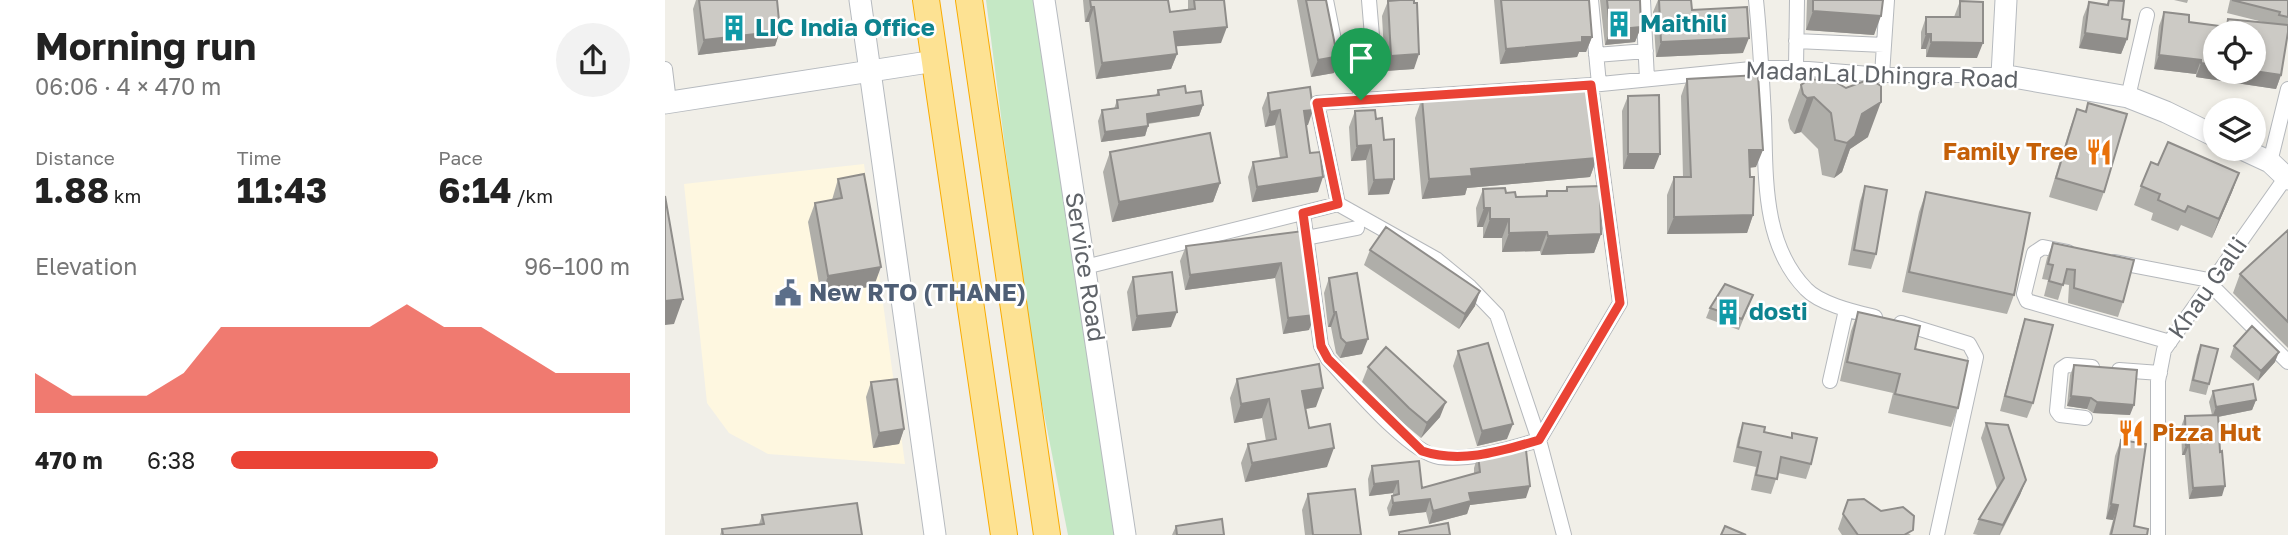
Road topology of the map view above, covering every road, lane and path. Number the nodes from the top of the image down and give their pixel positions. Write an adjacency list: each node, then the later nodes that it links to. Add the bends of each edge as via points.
1 (860, 0): 23 (street)
2 (926, 0): 18 (highway)
3 (969, 0): 51 (highway)
4 (1044, 0): 40 (street, Service Road)
5 (1327, 0): 22 (street, via 1339,65)
6 (1591, 0): 17 (street)
7 (1643, 0): 16 (street)
8 (1756, 0): 19 (street)
9 (1797, 0): 14 (street)
10 (1887, 0): 15 (street)
11 (2006, 0): 25 (street)
12 (1374, 4): 22 (street, via 1374,60 1372,66)
13 (2147, 15): 29 (street)
14 (1796, 41): 15 (street); 20 (street)
15 (1884, 45): 24 (street)
16 (1646, 51): 17 (street); 26 (street)
17 (1596, 55): 27 (street)
18 (935, 61): 23 (street); 50 (highway)
19 (1761, 68): 20 (street, MadanLal Dhingra Road); 26 (street, MadanLal Dhingra Road); 42 (street, via 1768,207 1781,251 1808,292)
20 (1796, 68): 24 (street, MadanLal Dhingra Road)
21 (665, 69): 31 (street)
22 (1357, 70): 30 (street)
23 (870, 71): 31 (street); 49 (street)
24 (1882, 75): 25 (street, MadanLal Dhingra Road)
25 (2002, 75): 29 (street, MadanLal Dhingra Road)
26 (1647, 79): 27 (street, MadanLal Dhingra Road)
27 (1595, 85): 30 (street, MadanLal Dhingra Road); 48 (street, via 1620,303)
28 (2288, 89): 34 (street)
29 (2128, 97): 32 (street, MadanLal Dhingra Road)
30 (1361, 100): 36 (street, MadanLal Dhingra Road, via 1317,103)
31 (667, 102)
32 (2203, 130)
33 (2266, 160): 34 (street)
34 (2270, 162): 35 (street)
35 (2287, 178): 41 (street, Khau Galli)
36 (1338, 204): 37 (street); 48 (street, via 1436,259 1497,315)
37 (1303, 213): 39 (street); 40 (street)
38 (1357, 228): 39 (street)
39 (1306, 238): 48 (street, via 1321,346 1328,359 1422,451 1439,457 1465,456)
40 (1085, 267): 52 (street, Service Road)
41 (2212, 283): 43 (street, Khau Galli); 43 (street, via 2043,247 2034,253 2024,294 2027,301); 44 (street)
42 (1846, 310): 46 (street); 54 (street, via 1969,344 1976,357)
43 (2169, 342): 45 (street, Khau Galli)
44 (2288, 362)
45 (2160, 373): 47 (street, via 2067,365 2061,369 2057,411); 55 (street, Khau Galli)
46 (1830, 381)
47 (2085, 418)
48 (1539, 440): 53 (street)
49 (935, 535)
50 (1004, 535)
51 (1047, 535)
52 (1125, 535)
53 (1564, 535)
54 (1937, 535)
55 (2158, 535)

